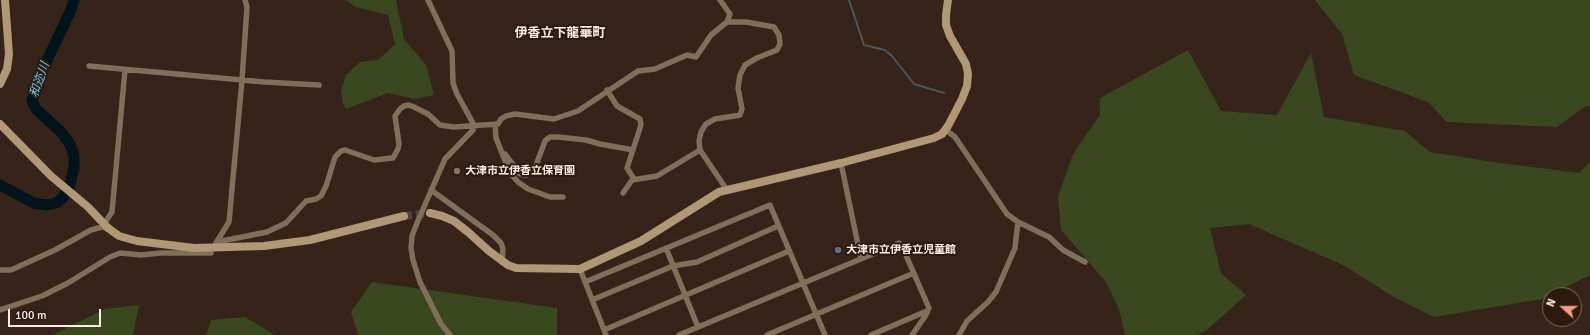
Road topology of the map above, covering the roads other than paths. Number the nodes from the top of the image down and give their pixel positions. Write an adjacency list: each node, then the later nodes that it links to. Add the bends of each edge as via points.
1 (5, 0): 10 (street, via 9,54 7,69)
2 (245, 0): 9 (street, via 247,6)
3 (428, 0): 15 (street, via 452,51 453,83 457,94)
4 (720, 0): 6 (street, via 730,14)
5 (948, 0): 16 (street, via 946,25 966,64 968,74 962,99)
6 (727, 22): 12 (street, via 711,35 696,57 687,55 656,68 638,71); 18 (street, via 746,22 774,27 780,35 780,44 777,50 745,65 738,88 742,109 740,115 715,119 706,124 698,141)
7 (89, 66): 8 (street)
8 (125, 70): 9 (street); 29 (street, via 112,212)
9 (242, 80): 11 (street); 31 (street, via 229,222)
10 (0, 84)
11 (320, 85)
12 (607, 90): 14 (street, via 578,111 561,117 515,114 506,116); 17 (street, via 617,106 640,119 641,125)
13 (0, 124): 29 (street, via 51,176)
14 (495, 124): 15 (street); 19 (street, via 496,138)
15 (474, 125): 22 (street, via 473,130 445,160); 31 (street, via 444,126 418,108 404,106 396,116 399,144 393,158 374,160 346,150 341,151 336,157 321,196 306,201 286,223 267,232)
16 (946, 130): 20 (street, via 934,138); 28 (street, via 955,137 1007,214)
17 (633, 150): 19 (street, via 586,140 550,137 545,141 535,168 526,175 520,174); 21 (street, via 627,168)
18 (700, 150): 21 (street, via 657,176); 23 (street)
19 (502, 153): 25 (street, via 510,173 518,182 528,189 550,197)
20 (841, 164): 23 (street); 34 (street)
21 (634, 179): 24 (street)
22 (431, 190): 35 (street, via 501,243); 50 (street, via 412,236 411,248 420,282 441,324)
23 (727, 190): 38 (street, via 641,241)
24 (623, 193)
25 (563, 197)
26 (430, 213): 35 (street, via 454,221)
27 (404, 216): 31 (street, via 298,242)
28 (1018, 222): 36 (street, via 1049,237 1063,250); 56 (street, via 1015,248 996,292 967,321)
29 (106, 226): 31 (street, via 119,236 137,241 194,248); 39 (street, via 91,230 11,270)
30 (778, 226): 32 (street, via 770,205); 33 (street); 37 (street, via 697,262)
31 (214, 247): 45 (street, via 141,255 120,253 42,296)
32 (666, 248): 37 (street); 41 (street)
33 (789, 251): 42 (street); 43 (street)
34 (861, 259): 40 (street, via 899,243); 42 (street)
35 (502, 262): 38 (street, via 516,268)
36 (1085, 262)
37 (673, 266): 43 (street); 44 (street)
38 (580, 269): 41 (street)
39 (0, 270)
40 (914, 273): 46 (street, via 929,308); 47 (street)
41 (585, 282): 44 (street)
42 (803, 283): 47 (street); 48 (street)
43 (685, 296): 48 (street); 49 (street)
44 (592, 300): 49 (street)
45 (0, 310)
46 (927, 311): 54 (street); 55 (street)
47 (816, 314): 52 (street); 53 (street)
48 (698, 327): 51 (street)
49 (605, 333)
50 (450, 335)
51 (679, 335)
52 (767, 335)
53 (825, 335)
54 (871, 335)
55 (912, 335)
56 (959, 335)

